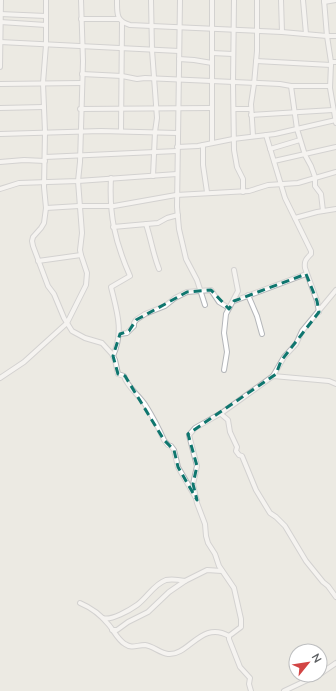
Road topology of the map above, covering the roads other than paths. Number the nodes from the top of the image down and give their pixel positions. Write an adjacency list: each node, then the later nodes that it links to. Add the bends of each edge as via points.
1 (1, 0): 14 (street)
2 (46, 0): 15 (street)
3 (81, 0): 16 (street)
4 (117, 0): 17 (street)
5 (151, 0): 20 (street)
6 (180, 0): 21 (street)
7 (212, 0): 22 (street)
8 (234, 0): 23 (street)
9 (257, 0): 24 (street)
10 (282, 0): 25 (street)
11 (303, 0): 26 (street)
12 (336, 0): 13 (street)
13 (324, 1): 27 (street)
14 (1, 14): 15 (street); 18 (street)
15 (46, 16): 19 (street)
16 (82, 19): 17 (street); 31 (street)
17 (121, 21): 20 (street, via 130,25); 32 (street)
18 (1, 22): 19 (street); 29 (street)
19 (46, 25): 30 (street)
20 (151, 27): 21 (street); 33 (street)
21 (179, 28): 22 (street); 34 (street)
22 (212, 29): 23 (street); 35 (street)
23 (234, 30): 24 (street); 36 (street)
24 (256, 31): 25 (street); 38 (street)
25 (282, 32): 26 (street)
26 (306, 34): 27 (street)
27 (327, 36): 28 (street); 41 (street)
28 (336, 36)
29 (0, 42): 30 (street); 42 (street)
30 (46, 45): 31 (street); 48 (street)
31 (82, 46): 32 (street); 43 (street)
32 (121, 49): 33 (street); 44 (street)
33 (152, 50): 34 (street); 45 (street)
34 (179, 51): 37 (street)
35 (212, 53): 36 (street); 40 (street)
36 (234, 54): 50 (street)
37 (179, 59): 40 (street); 46 (street)
38 (256, 61): 41 (street); 52 (street)
39 (336, 62): 41 (street)
40 (212, 63): 47 (street)
41 (331, 64): 54 (street)
42 (0, 67)
43 (82, 74): 44 (street); 49 (street)
44 (122, 76): 45 (street); 58 (street)
45 (154, 79): 46 (street); 59 (street)
46 (178, 80): 47 (street); 60 (street)
47 (213, 82): 50 (street); 61 (street)
48 (43, 83): 49 (street); 51 (street); 55 (street)
49 (82, 83): 57 (street)
50 (233, 83): 52 (street); 62 (street)
51 (0, 84)
52 (254, 84): 53 (street); 63 (street)
53 (291, 86): 54 (street); 65 (street)
54 (330, 86): 64 (street)
55 (44, 107): 56 (street); 70 (street)
56 (0, 108)
57 (80, 108): 58 (street); 71 (street)
58 (121, 108): 59 (street); 69 (street)
59 (156, 108): 60 (street); 72 (street)
60 (178, 108): 61 (street); 73 (street)
61 (212, 108): 79 (street)
62 (234, 109): 63 (street); 77 (street)
63 (251, 109): 66 (street)
64 (333, 110): 65 (street); 67 (street)
65 (294, 113): 66 (street); 68 (street)
66 (251, 115): 76 (street)
67 (336, 121): 68 (street)
68 (297, 130): 75 (street); 78 (street)
69 (121, 131): 71 (street); 72 (street)
70 (45, 132): 71 (street); 74 (street); 87 (street)
71 (80, 132): 86 (street)
72 (155, 132): 73 (street); 84 (street)
73 (177, 133): 82 (street)
74 (0, 134)
75 (266, 135): 76 (street); 83 (street)
76 (253, 136): 77 (street)
77 (233, 139): 79 (street); 100 (street)
78 (300, 140): 83 (street); 85 (street)
79 (212, 142): 80 (street)
80 (203, 145): 82 (street); 99 (street, via 202,165)
81 (336, 147): 85 (street)
82 (177, 149): 84 (street); 91 (street)
83 (270, 149): 88 (street)
84 (154, 152): 86 (street); 92 (street)
85 (305, 155): 88 (street); 93 (street)
86 (80, 156): 87 (street); 95 (street)
87 (45, 159): 89 (street); 96 (street)
88 (274, 161): 97 (street)
89 (0, 162)
90 (336, 172): 93 (street)
91 (176, 174): 92 (street); 101 (street)
92 (153, 176): 94 (street)
93 (315, 177): 97 (street); 106 (street, via 315,186 321,194)
94 (111, 178): 95 (street); 103 (street)
95 (78, 181): 96 (street); 102 (street)
96 (44, 183): 98 (street, via 19,183); 104 (street)
97 (280, 184): 100 (street); 108 (street)
98 (0, 189)
99 (207, 192): 100 (street); 101 (street)
100 (244, 192)
101 (176, 194): 103 (street); 107 (street)
102 (79, 206): 103 (street); 104 (street); 111 (street)
103 (110, 206): 110 (street)
104 (46, 208): 112 (street, via 44,223 32,241)
105 (336, 209): 106 (street)
106 (323, 211): 108 (street)
107 (178, 215): 109 (street, via 158,223); 117 (street, via 186,259)
108 (295, 218): 115 (street, via 311,251 304,263)
109 (146, 224): 110 (street); 113 (street)
110 (113, 227): 124 (street, via 130,276 111,287)
111 (81, 255): 112 (street); 123 (street, via 87,273 86,285)
112 (38, 261): 123 (street)
113 (159, 269)
114 (234, 270): 119 (street, via 238,291)
115 (306, 274): 118 (street); 122 (street)
116 (336, 290): 122 (street)
117 (201, 292): 120 (street); 121 (street, via 212,291 219,302); 124 (street, via 187,292 175,298 165,306 145,314 136,320 129,331)
118 (248, 295): 119 (street); 125 (street)
119 (234, 301): 121 (street)
120 (205, 305)
121 (229, 308): 127 (street, via 224,328 227,352)
122 (319, 312): 128 (street, via 302,331)
123 (67, 323): 126 (street, via 78,335 102,343); 129 (street, via 24,362)
124 (120, 334): 126 (street)
125 (262, 334)
126 (113, 356): 132 (street, via 118,374 124,376 127,384 146,406 164,440 172,446 178,467)
127 (224, 370)
128 (273, 376): 130 (street, via 329,381); 131 (street)
129 (0, 378)
130 (336, 384)
131 (221, 414): 132 (street, via 195,428 189,435 197,466 193,484); 135 (street, via 228,420 236,451 242,456 256,490 270,513 285,526 306,561)
132 (197, 500): 133 (street, via 208,543)
133 (222, 571): 134 (street, via 207,570); 139 (street, via 234,588 242,624)
134 (186, 581): 137 (street, via 166,580 138,605 108,620); 138 (street, via 169,592 148,612 117,630)
135 (336, 597)
136 (80, 603): 137 (street)
137 (102, 618): 138 (street)
138 (112, 630): 139 (street, via 124,644 131,647 144,645 169,654 181,651 198,637 209,633 222,632)
139 (229, 636): 141 (street, via 240,667 250,678)
140 (300, 683): 142 (street)
141 (251, 691)
142 (284, 691)

